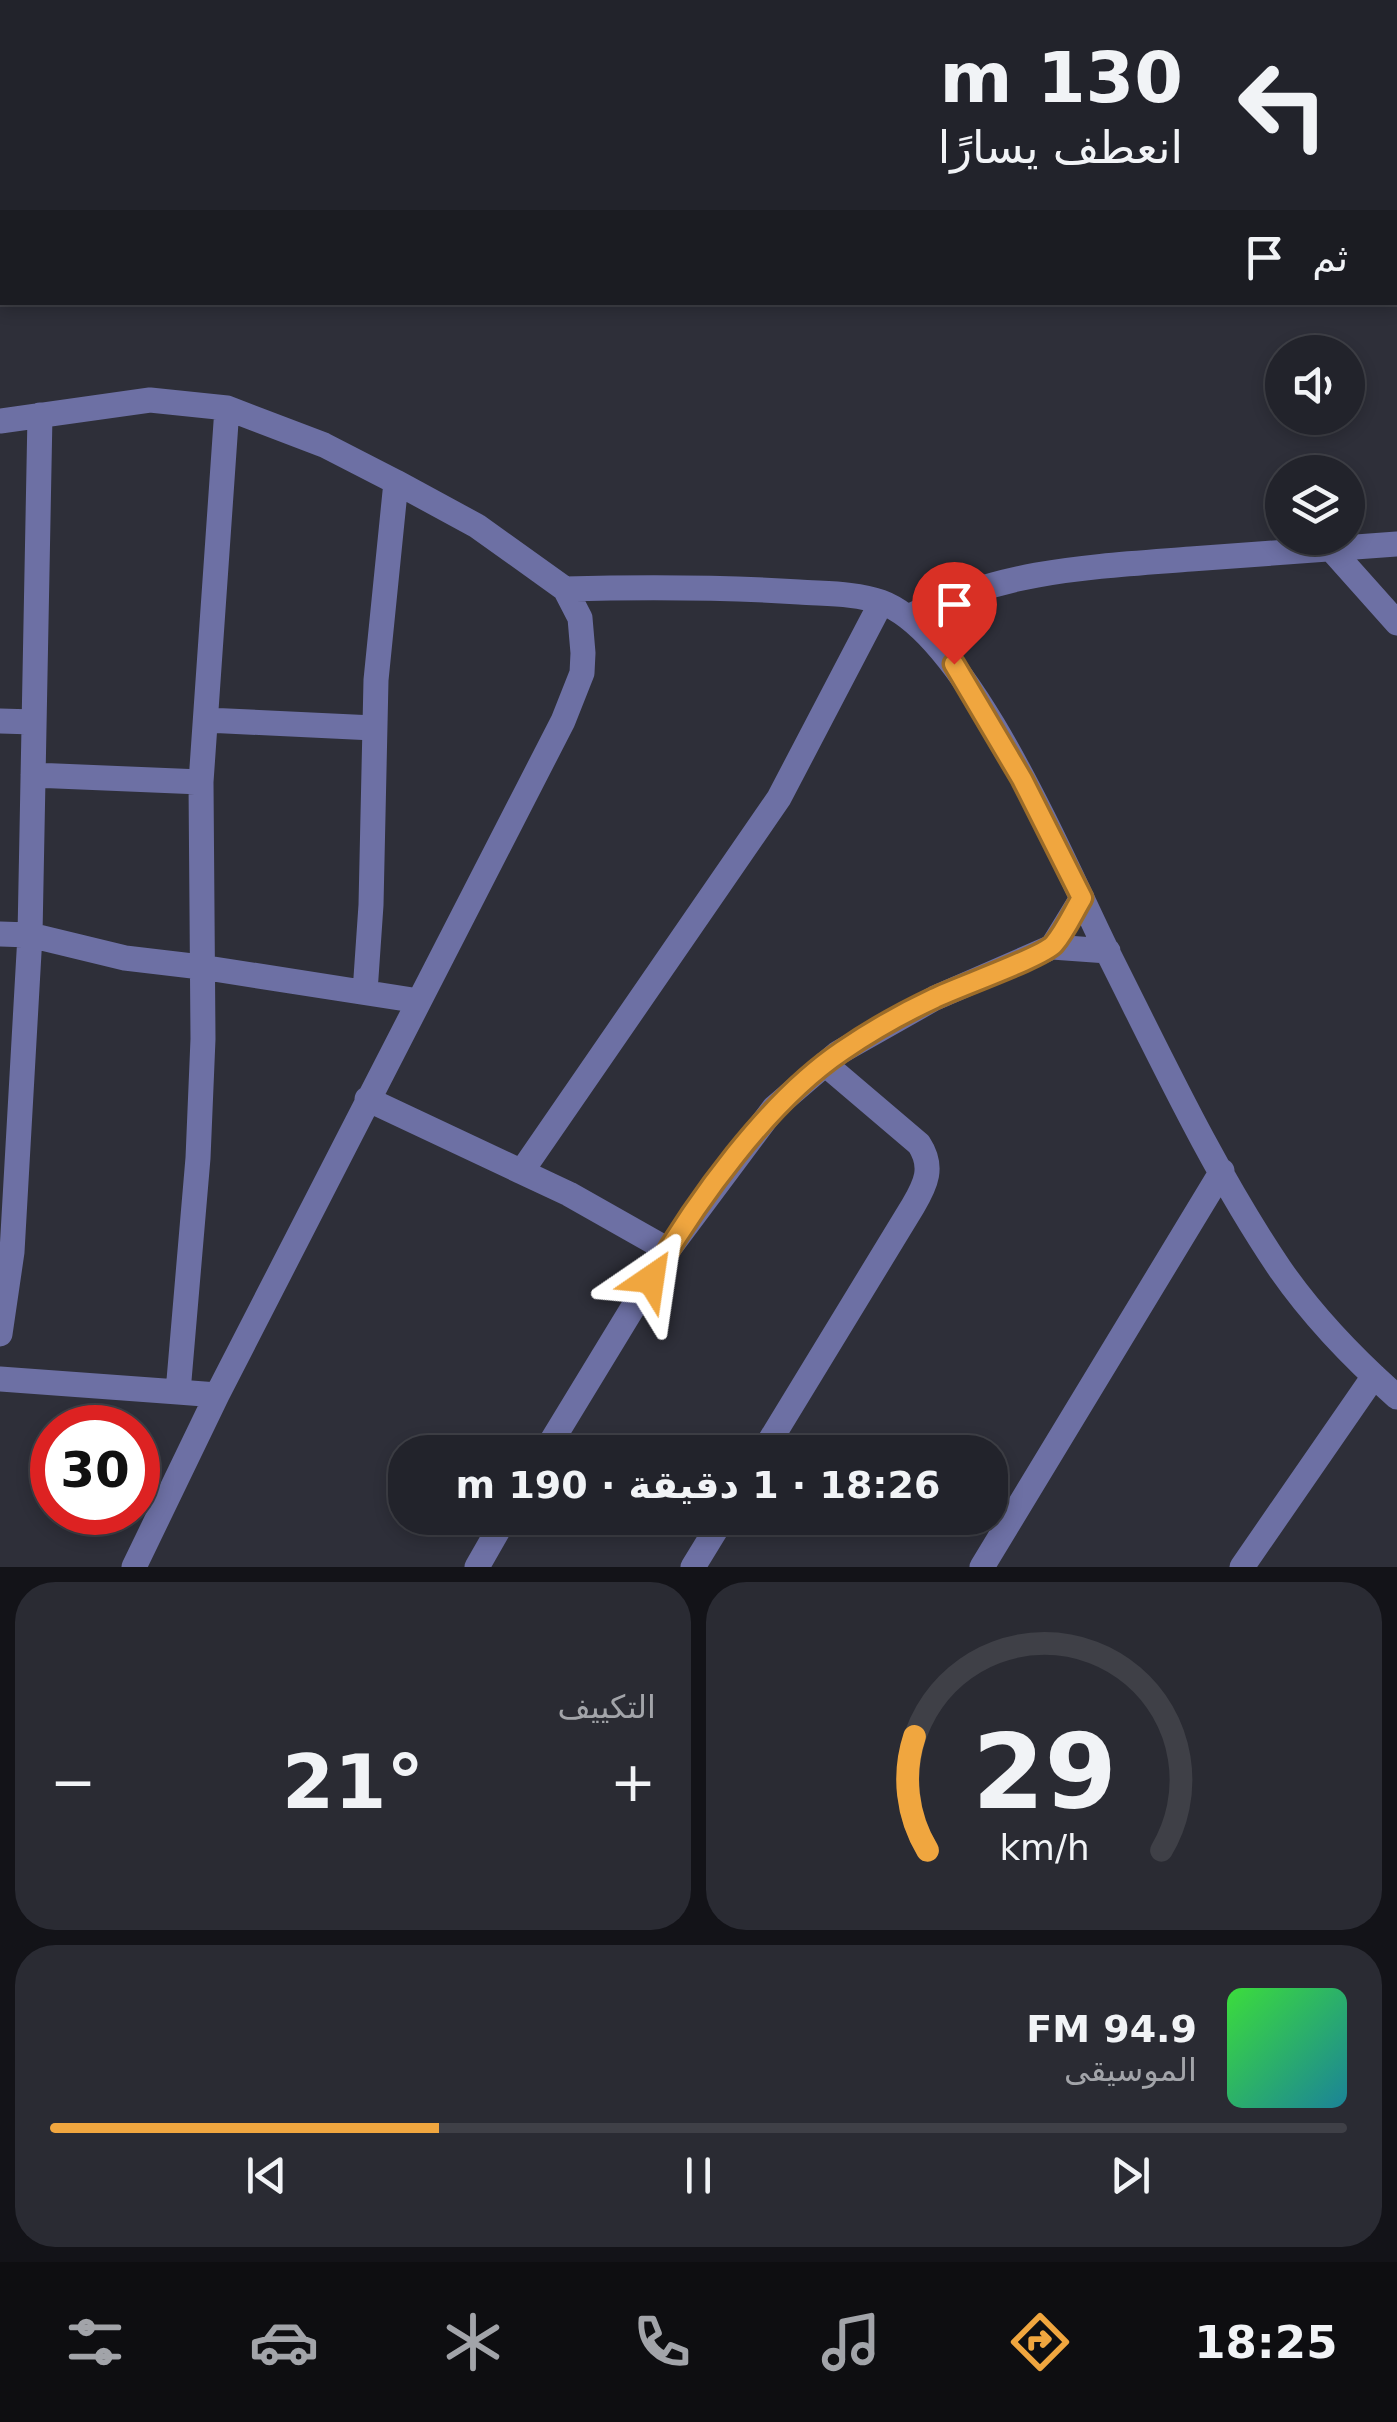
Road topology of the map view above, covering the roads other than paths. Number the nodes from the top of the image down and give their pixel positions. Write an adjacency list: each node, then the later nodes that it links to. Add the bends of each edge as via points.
1 (227, 408): 2 (street, via 150,400); 4 (street, via 324,444); 13 (street)
2 (40, 414): 3 (street); 15 (street)
3 (0, 421)
4 (396, 482): 9 (street, via 477,526); 16 (street)
5 (1397, 544): 6 (street)
6 (1365, 546)
7 (1265, 554): 11 (street, via 1034,573)
8 (1335, 555): 12 (street)
9 (565, 589): 10 (street, via 759,590); 26 (street, via 582,638 574,696)
10 (881, 602): 11 (street); 30 (street, via 779,798)
11 (908, 617): 19 (street, via 930,634 977,700)
12 (1397, 623)
13 (206, 720): 16 (street); 18 (street)
14 (0, 721): 15 (street)
15 (34, 722): 17 (street)
16 (374, 728): 25 (street)
17 (34, 775): 18 (street); 21 (street)
18 (201, 782): 24 (street)
19 (1082, 898): 22 (street); 23 (street)
20 (0, 934): 21 (street)
21 (30, 935): 24 (street, via 125,958); 32 (street, via 16,1197)
22 (1052, 947): 23 (street); 27 (street, via 935,998)
23 (1108, 951): 29 (street)
24 (201, 966): 25 (street); 36 (street, via 198,1158)
25 (365, 992): 26 (street)
26 (419, 1001): 28 (street)
27 (825, 1064): 31 (street, via 774,1108); 40 (street, via 919,1144 928,1172 914,1206)
28 (367, 1099): 30 (street); 37 (street)
29 (1222, 1170): 34 (street, via 1282,1271); 46 (street)
30 (522, 1171): 31 (street)
31 (668, 1250): 39 (street)
32 (4, 1290): 33 (street)
33 (0, 1334)
34 (1374, 1376): 38 (street); 47 (street)
35 (0, 1379): 36 (street)
36 (178, 1392): 37 (street)
37 (218, 1395): 43 (street)
38 (1397, 1397)
39 (555, 1435)
40 (773, 1435)
41 (495, 1535): 44 (street)
42 (713, 1535): 45 (street)
43 (134, 1567)
44 (476, 1567)
45 (693, 1567)
46 (982, 1567)
47 (1242, 1567)

